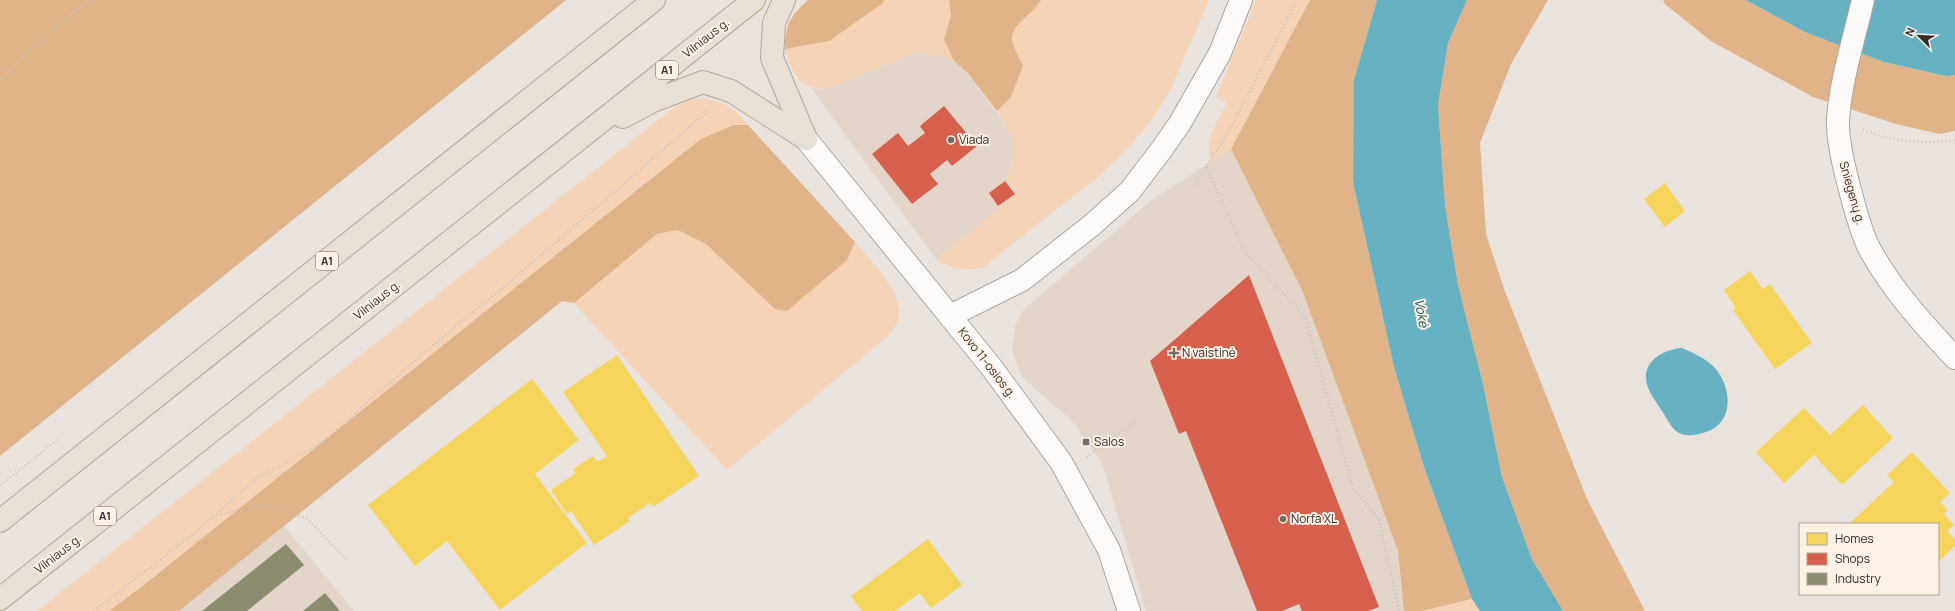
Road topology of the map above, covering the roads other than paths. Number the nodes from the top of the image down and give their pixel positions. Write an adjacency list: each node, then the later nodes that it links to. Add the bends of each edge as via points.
1 (654, 0): 10 (highway, A1)
2 (754, 0): 6 (highway, Vilniaus g. / A1)
3 (784, 0): 7 (highway, via 774,23 772,58)
4 (1241, 0): 8 (street, via 1220,53 1180,123 1130,191 1092,225 1022,280)
5 (1863, 0): 9 (street, Sniegenų g., via 1841,94 1838,121 1843,164 1851,196 1869,247 1887,278 1909,309)
6 (579, 139): 7 (highway, via 653,101 703,82 731,91); 11 (highway, Vilniaus g. / A1)
7 (806, 139): 8 (street, Kovo 11-osios g.)
8 (950, 316): 12 (street, Kovo 11-osios g., via 992,368 1069,475 1109,550)
9 (1955, 358)
10 (0, 521)
11 (0, 599)
12 (1129, 611)

